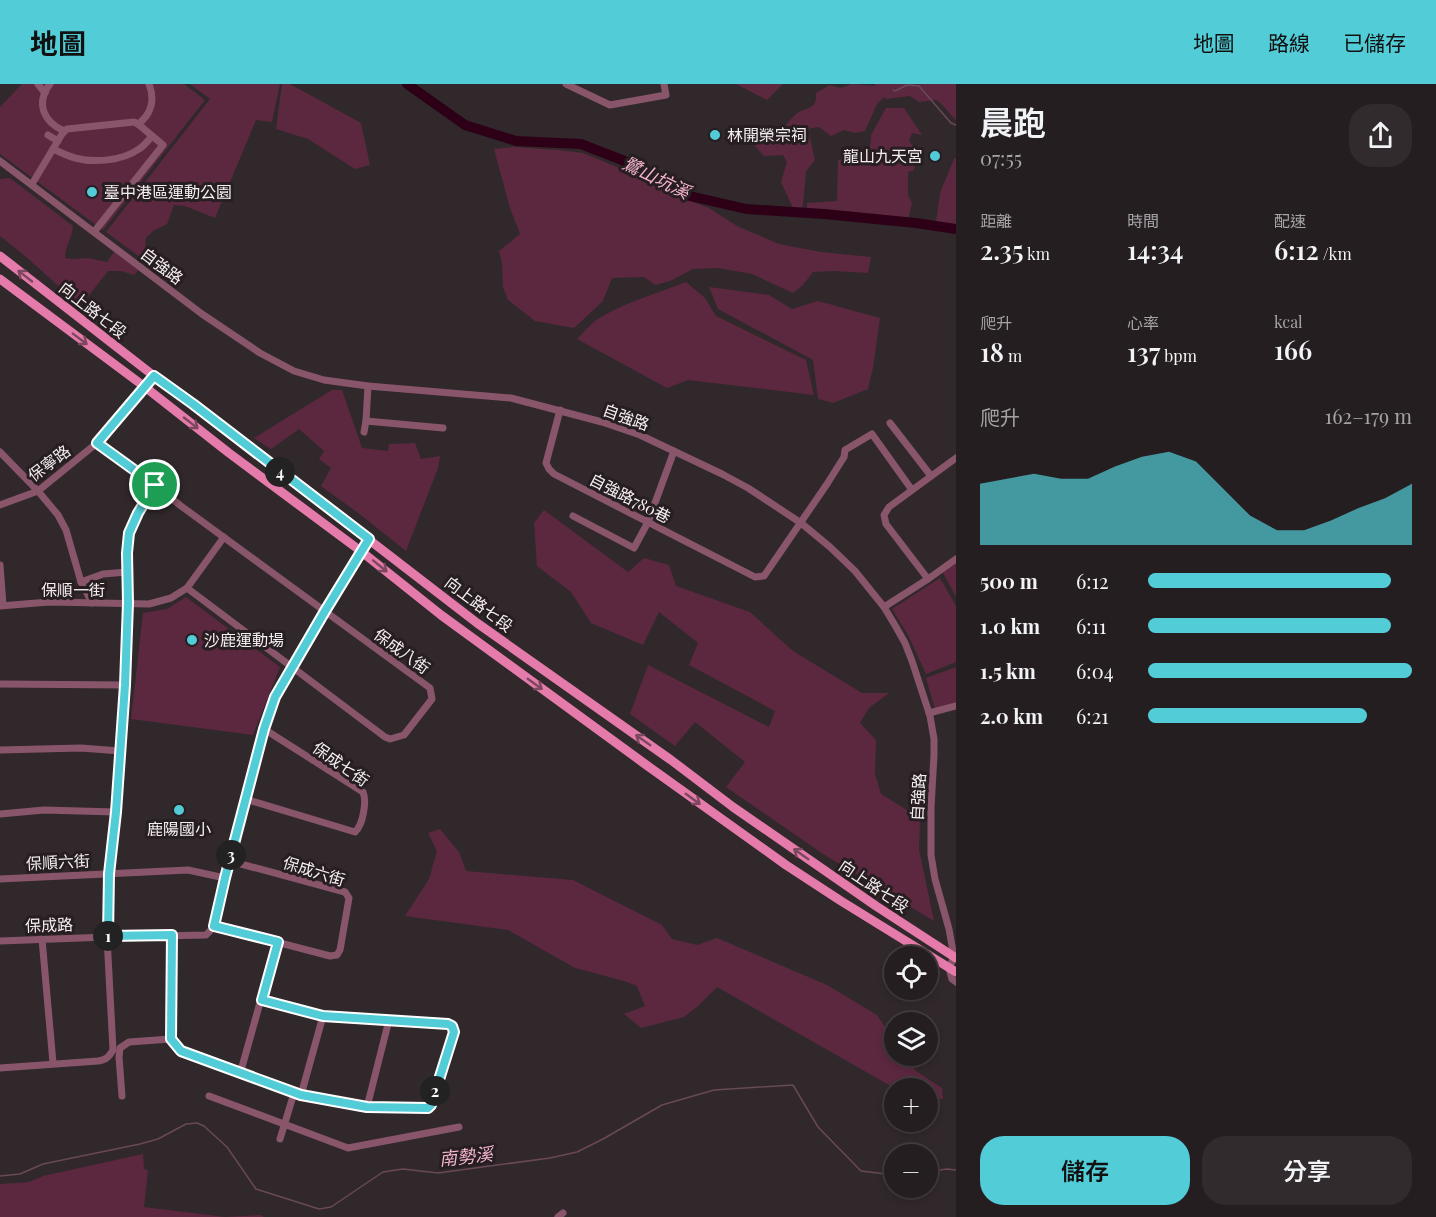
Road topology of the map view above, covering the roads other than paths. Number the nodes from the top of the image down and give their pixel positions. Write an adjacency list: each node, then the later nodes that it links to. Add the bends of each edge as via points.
1 (38, 84): 6 (street)
2 (50, 84): 6 (street)
3 (149, 84): 7 (street, via 152,106)
4 (566, 84): 5 (street, via 610,105 666,95)
5 (664, 84)
6 (45, 93): 8 (street, via 45,114 50,124)
7 (138, 124): 8 (street); 10 (street)
8 (64, 132): 11 (street)
9 (48, 135): 11 (street)
10 (152, 136): 12 (street, via 132,153 109,159 77,159); 15 (street, via 164,146)
11 (58, 141): 12 (street)
12 (53, 149): 14 (street)
13 (0, 161): 14 (street, 自強路)
14 (32, 184): 15 (street, 自強路)
15 (94, 232): 19 (street, 自強路, via 260,353 294,371)
16 (0, 256): 18 (main road, 向上路七段, one-way to 16)
17 (0, 279): 20 (main road, 向上路七段, one-way to 20)
18 (154, 376): 20 (street, 保寧路); 39 (main road, 向上路七段)
19 (368, 386): 21 (street, 自強路, via 508,397); 22 (street)
20 (145, 387): 26 (street, 保寧路); 40 (main road, 向上路七段, one-way to 40)
21 (560, 410): 27 (street, 自強路, via 640,435); 36 (street, 自強路780巷, via 546,463 549,469)
22 (366, 421): 24 (street); 25 (street)
23 (890, 423): 30 (street)
24 (442, 428)
25 (364, 432)
26 (97, 443): 31 (street, 保成八街); 33 (street, 保寧路)
27 (674, 451): 36 (street); 37 (street, 自強路, via 748,488)
28 (0, 452): 33 (street)
29 (956, 458): 30 (street)
30 (931, 476): 32 (street)
31 (155, 485): 38 (street, 保成八街); 43 (street, via 129,533)
32 (912, 490): 37 (street, via 872,434 845,450); 44 (street, via 884,515 886,524)
33 (38, 491): 34 (street, 保寧路); 45 (street, via 66,530)
34 (0, 505)
35 (573, 516): 36 (street, via 634,548)
36 (648, 522): 37 (street, 自強路780巷, via 755,577 764,576)
37 (801, 524): 50 (street, 自強路, via 855,571)
38 (224, 537): 46 (street, 保順一街); 51 (street, 保成八街)
39 (369, 539): 40 (street); 73 (main road, 向上路七段, one-way to 39, via 733,807 477,623)
40 (362, 552): 51 (street); 74 (main road, 向上路七段, one-way to 74, via 441,615 749,839)
41 (956, 559): 44 (street)
42 (0, 565): 49 (street)
43 (127, 572): 45 (street); 48 (street)
44 (928, 579): 50 (street)
45 (81, 582): 47 (street)
46 (187, 588): 48 (street, 保順一街, via 171,598 149,604); 52 (street, 保成八街)
47 (92, 603): 48 (street, 保順一街); 49 (street, 保順一街)
48 (128, 603): 54 (street)
49 (2, 606)
50 (884, 607): 56 (street, 自強路, via 905,643)
51 (325, 611): 52 (street); 52 (street, 保成八街, via 430,688 432,699 404,735 390,739)
52 (291, 667): 57 (street)
53 (0, 684): 54 (street)
54 (125, 685): 59 (street)
55 (956, 706): 56 (street)
56 (929, 712): 73 (street, 自強路, via 934,739 931,855)
57 (264, 729): 60 (street); 60 (street, 保成七街, via 363,792 366,799 359,829 355,832)
58 (0, 750): 59 (street)
59 (120, 751): 61 (street)
60 (245, 799): 63 (street)
61 (116, 812): 62 (street, via 44,810); 64 (street)
62 (0, 814)
63 (230, 861): 65 (street); 72 (street, 保成六街, via 345,892 349,898 337,955)
64 (109, 874): 65 (street, 保順六街, via 188,870); 66 (street, 保順六街); 69 (street)
65 (225, 878): 67 (street)
66 (0, 879)
67 (214, 926): 68 (street, 保成路, via 206,935); 72 (street, 保成六街)
68 (172, 935): 69 (street, 保成路); 79 (street)
69 (108, 936): 70 (street, 保成路); 80 (street, via 113,1050 105,1060)
70 (42, 939): 71 (street, 保成路); 80 (street)
71 (0, 941)
72 (278, 942): 76 (street)
73 (955, 957): 74 (street)
74 (952, 970): 75 (street)
75 (956, 982)
76 (262, 1000): 77 (street); 82 (street)
77 (323, 1016): 78 (street); 83 (street)
78 (389, 1020): 86 (street); 86 (street, via 448,1024 454,1032 428,1108)
79 (171, 1039): 82 (street, via 181,1051); 84 (street, via 129,1042 120,1048)
80 (53, 1064): 81 (street)
81 (0, 1068)
82 (240, 1074): 83 (street)
83 (298, 1094): 86 (street); 87 (street)
84 (122, 1096)
85 (210, 1096): 87 (street)
86 (367, 1107)
87 (285, 1124): 88 (street, via 348,1148); 89 (street)
88 (459, 1127)
89 (280, 1139)

